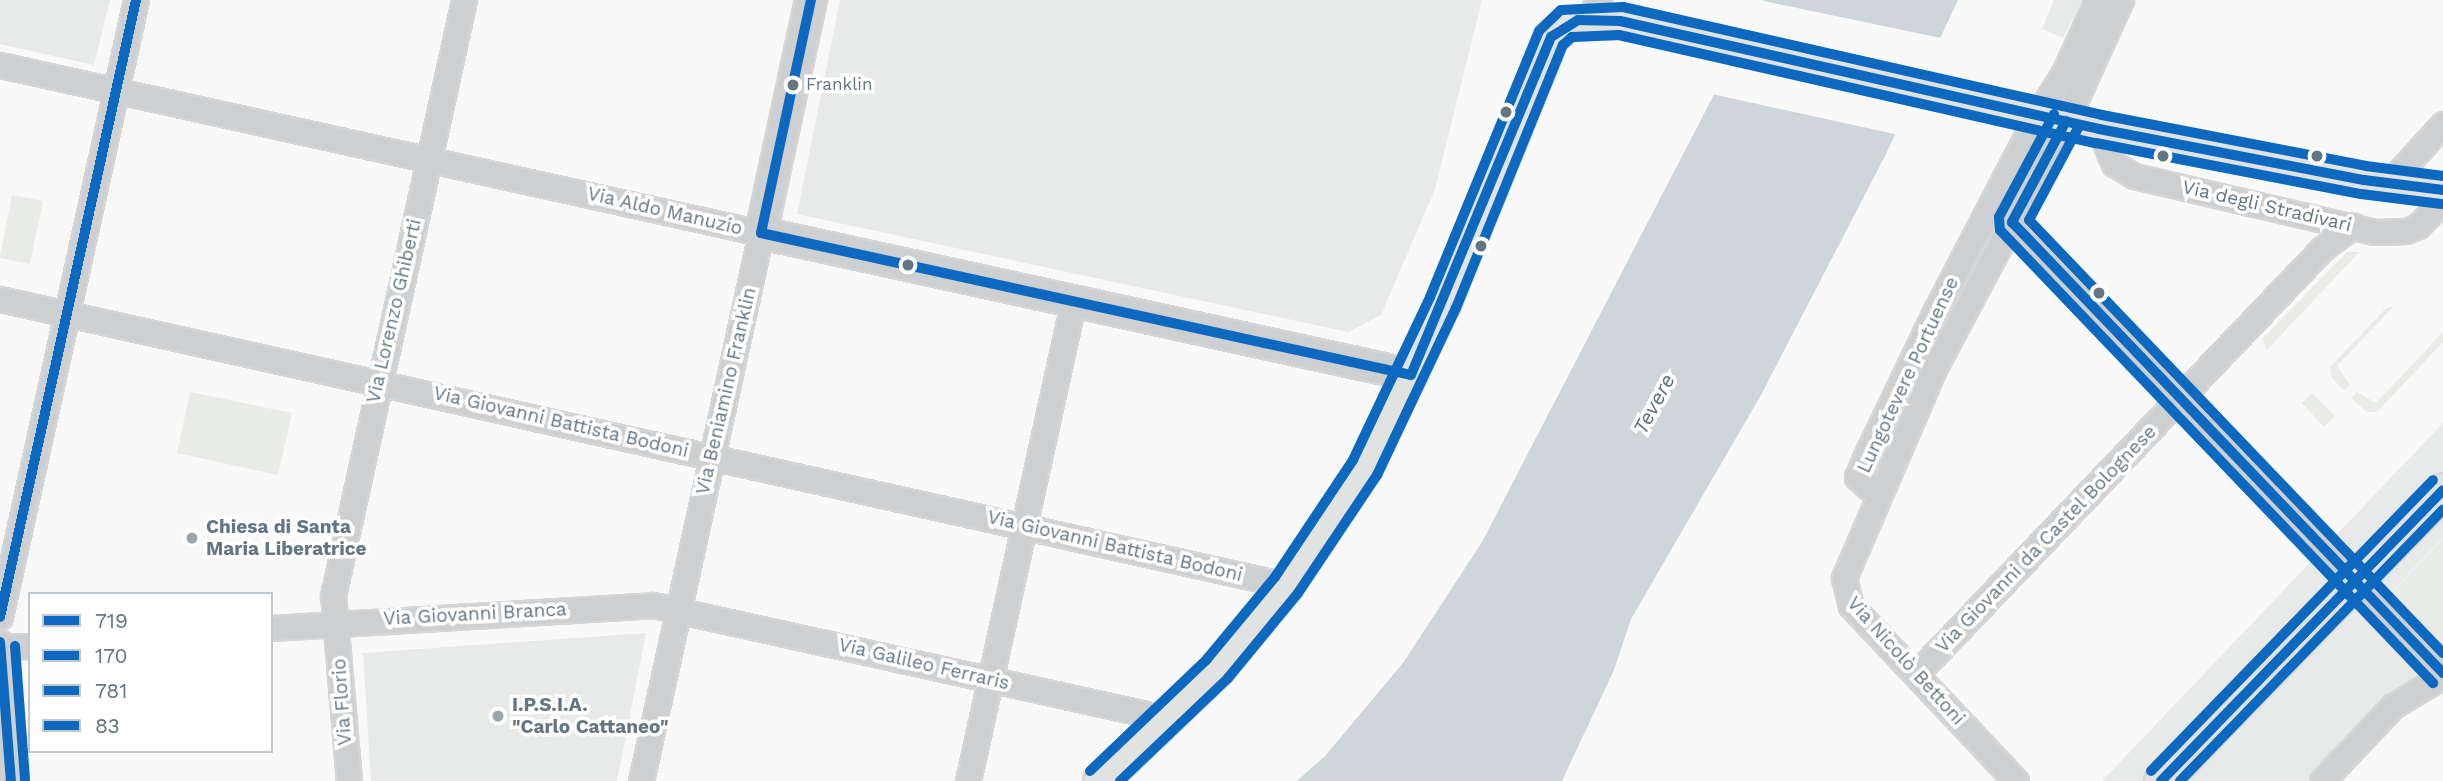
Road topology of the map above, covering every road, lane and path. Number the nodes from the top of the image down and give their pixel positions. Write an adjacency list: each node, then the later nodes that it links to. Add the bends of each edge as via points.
1 (136, 0): 8 (street)
2 (464, 0): 12 (street, Via Lorenzo Ghiberti)
3 (811, 0): 18 (street, Via Beniamino Franklin)
4 (2098, 0): 9 (street, via 2064,74)
5 (2121, 0): 9 (street)
6 (1593, 10): 9 (main road, Via degli Stradivari, via 1658,29); 22 (main road, via 1551,37)
7 (0, 65): 8 (street, Via Aldo Manuzio)
8 (115, 91): 12 (street, Via Aldo Manuzio); 21 (street)
9 (2052, 117): 11 (main road, Via degli Stradivari); 15 (street, Lungotevere Portuense); 16 (street, Lungotevere Portuense)
10 (2443, 124): 13 (street)
11 (2099, 129): 13 (main road, Via degli Stradivari); 17 (street, Via degli Stradivari, via 2114,164 2134,176)
12 (429, 159): 18 (street, Via Aldo Manuzio); 23 (street, Via Lorenzo Ghiberti)
13 (2389, 183): 14 (main road, Via degli Stradivari)
14 (2440, 189): 17 (street, Via degli Stradivari, via 2430,214 2413,229 2392,233)
15 (1989, 208): 16 (street); 26 (street, Lungotevere Portuense, via 1857,477 1868,487)
16 (2012, 222): 24 (street); 26 (street, Lungotevere Portuense, via 1972,291)
17 (2353, 226): 24 (street, Via Giovanni da Castel Bolognese, via 2332,239)
18 (761, 233): 19 (street, Via Aldo Manuzio); 25 (street, Via Beniamino Franklin)
19 (1074, 298): 22 (street, Via Aldo Manuzio); 28 (street)
20 (0, 299): 21 (street, Via Giovanni Battista Bodoni)
21 (67, 314): 23 (street, Via Giovanni Battista Bodoni); 29 (street)
22 (1411, 375): 31 (main road, via 1365,467)
23 (378, 380): 25 (street, Via Giovanni Battista Bodoni); 34 (street, Via Lorenzo Ghiberti, via 333,596)
24 (2181, 398): 30 (street); 39 (street, Via Giovanni da Castel Bolognese)
25 (711, 456): 28 (street, Via Giovanni Battista Bodoni); 32 (street, Via Beniamino Franklin)
26 (1881, 488): 39 (street, Via Nicolò Bettoni, via 1844,578 1845,595)
27 (2443, 490): 30 (main road)
28 (1024, 526): 31 (street, Via Giovanni Battista Bodoni); 41 (street)
29 (7, 540): 33 (street)
30 (2355, 581): 40 (street); 49 (main road)
31 (1286, 585): 42 (main road)
32 (678, 609): 34 (street, Via Giovanni Branca, via 653,605); 41 (street, Via Galileo Ferraris); 45 (street, Via Beniamino Franklin)
33 (0, 617)
34 (335, 622): 35 (street, Via Giovanni Branca); 44 (street, Via Florio)
35 (273, 628)
36 (0, 642): 38 (street)
37 (28, 646): 38 (street)
38 (0, 647): 43 (street)
39 (1916, 674): 48 (street, Via Nicolò Bettoni)
40 (2443, 674): 50 (street, via 2393,706)
41 (990, 678): 42 (street, Via Galileo Ferraris); 46 (street)
42 (1169, 719): 47 (main road)
43 (10, 781)
44 (349, 781)
45 (641, 781)
46 (968, 781)
47 (1100, 781)
48 (2016, 781)
49 (2161, 781)
50 (2322, 781)

